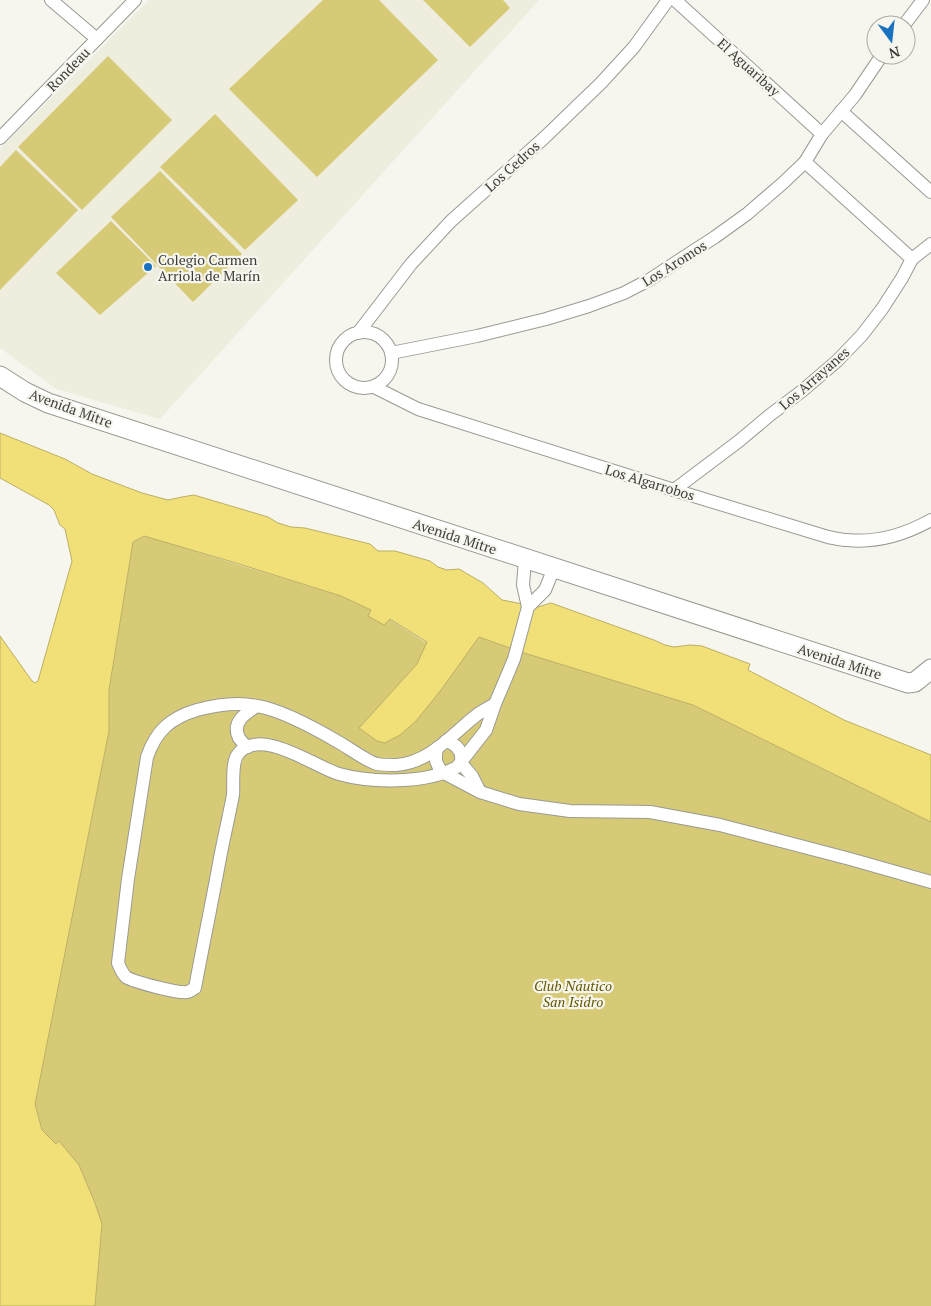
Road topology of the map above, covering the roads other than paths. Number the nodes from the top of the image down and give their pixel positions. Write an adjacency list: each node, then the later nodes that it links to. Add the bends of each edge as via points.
1 (51, 0): 7 (street)
2 (136, 0): 7 (street, Rondeau)
3 (668, 0): 16 (street, Los Cedros, via 634,47 601,83 451,221 411,264)
4 (675, 0): 10 (street, El Aguaribay)
5 (923, 0): 6 (street)
6 (912, 15)
7 (97, 39): 11 (street, Rondeau)
8 (875, 65): 9 (street, Los Aromos)
9 (841, 111): 10 (street, Los Aromos); 13 (street)
10 (822, 134): 12 (street, Los Aromos)
11 (0, 138)
12 (805, 162): 15 (street); 17 (street, Los Aromos, via 754,208 715,237 624,293 546,319)
13 (931, 192)
14 (931, 244): 15 (street, Los Arrayanes)
15 (912, 259): 20 (street, Los Arrayanes, via 882,309 837,361)
16 (358, 333): 17 (street, via 375,334 388,345); 19 (street, Los Cedros, via 342,343 336,360 337,369 341,377 356,388)
17 (391, 353): 19 (street, via 391,369 387,377)
18 (0, 376): 22 (street, Avenida Mitre, via 48,403)
19 (374, 386): 20 (street, Los Algarrobos, via 418,410)
20 (674, 490): 21 (street, Los Algarrobos, via 812,533 847,540 894,535)
21 (931, 520)
22 (525, 558): 23 (street, Avenida Mitre); 24 (street, via 523,585)
23 (554, 568): 24 (street, via 545,590); 25 (street, Avenida Mitre, via 908,683 915,682)
24 (527, 610): 26 (street, via 514,659)
25 (931, 669)
26 (495, 704): 28 (street, via 479,713); 30 (street, via 486,730)
27 (258, 706): 28 (street, via 310,727 375,764 405,764); 29 (street, via 244,714 238,723 239,738); 29 (street, via 213,706 186,714 163,728 152,744 147,757 118,963 125,976 178,992 195,988 233,794 236,758)
28 (442, 745): 30 (street, via 452,743 456,746); 31 (street, via 436,761)
29 (248, 747): 31 (street, via 266,745 284,749 337,773 360,779 390,781)
30 (462, 763): 31 (street); 32 (street)
31 (444, 773): 32 (street)
32 (480, 792): 33 (street, via 519,804 561,810 650,812 720,825)
33 (931, 882)

